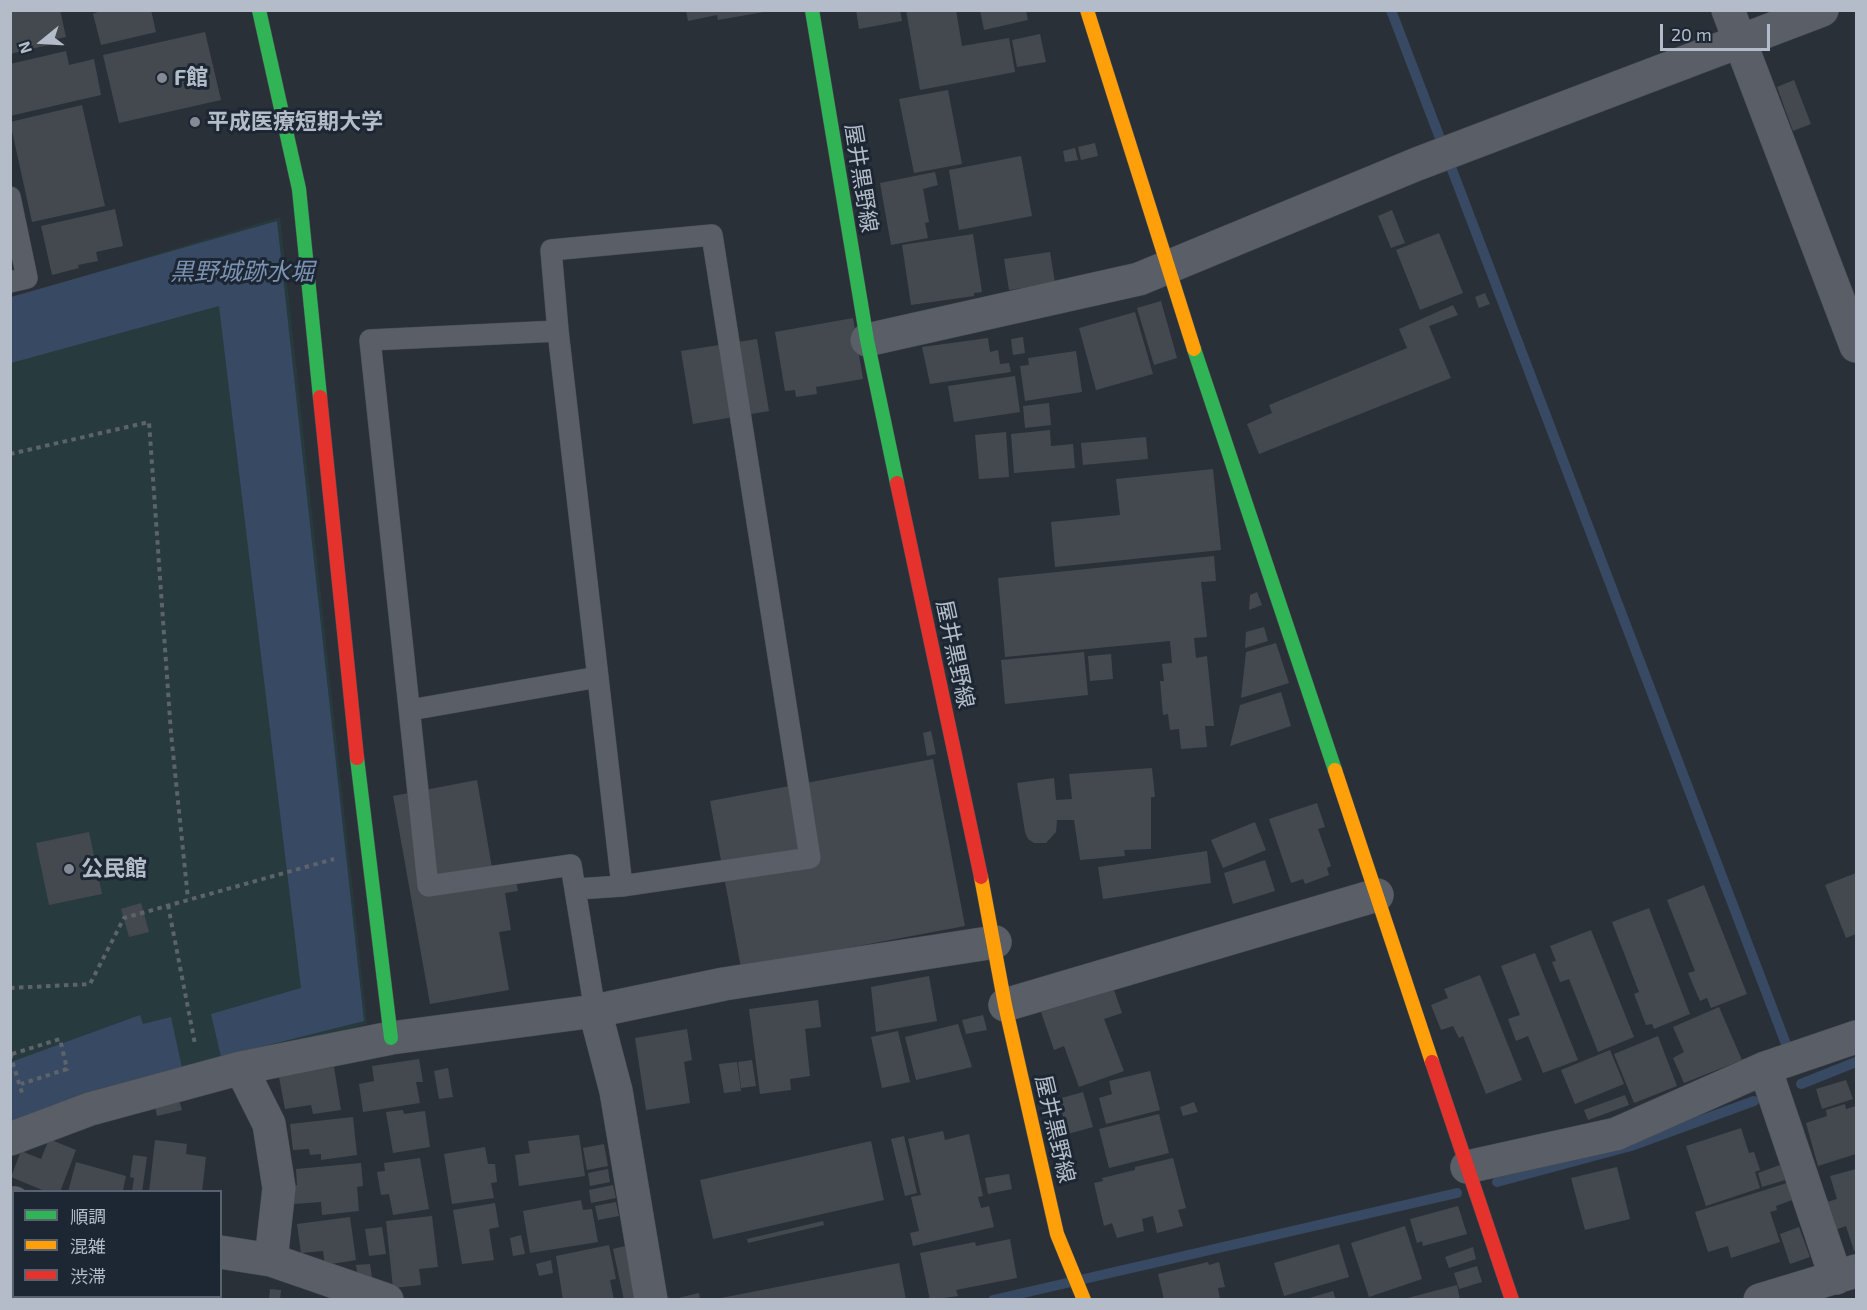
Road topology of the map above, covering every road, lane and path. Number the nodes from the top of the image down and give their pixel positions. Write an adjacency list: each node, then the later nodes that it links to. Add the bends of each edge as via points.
1 (259, 10): 15 (street, via 299,189)
2 (812, 10): 10 (street, 屋井黒野線)
3 (1087, 10): 7 (street)
4 (1822, 10): 5 (street)
5 (1734, 25): 7 (street, via 1417,164); 11 (street)
6 (10, 196): 8 (lane, via 27,278)
7 (1166, 267): 10 (street, via 1139,279); 18 (street)
8 (10, 282)
9 (558, 331): 13 (lane); 14 (lane, via 370,340); 16 (lane, via 551,250 712,235 810,858)
10 (867, 340): 21 (street, 屋井黒野線)
11 (1857, 346)
12 (10, 454): 19 (path, via 149,422 171,733)
13 (598, 677): 14 (lane); 16 (lane)
14 (410, 710): 17 (lane, via 429,886 571,865)
15 (367, 850): 19 (path); 26 (street)
16 (622, 886): 17 (lane)
17 (577, 889): 24 (lane)
18 (1377, 895): 23 (street); 34 (street)
19 (188, 899): 20 (path)
20 (168, 905): 22 (path, via 124,918 90,984); 27 (path)
21 (995, 942): 23 (street, 屋井黒野線); 24 (street, via 724,984)
22 (10, 988)
23 (1005, 1005): 40 (street, 屋井黒野線, via 1058,1234)
24 (595, 1011): 26 (street); 39 (street, via 616,1091)
25 (1857, 1037): 30 (street)
26 (391, 1038): 29 (street)
27 (197, 1052)
28 (11, 1054): 31 (path); 31 (path, via 60,1039 67,1069)
29 (241, 1068): 33 (street, via 90,1109); 36 (street, via 269,1124 279,1188)
30 (1766, 1068): 34 (street, via 1616,1134); 37 (street)
31 (21, 1084): 32 (path, via 23,1096)
32 (17, 1098)
33 (10, 1139)
34 (1467, 1167): 41 (street)
35 (222, 1252): 36 (street)
36 (271, 1260): 38 (street)
37 (1846, 1275): 42 (street)
38 (387, 1299)
39 (651, 1299)
40 (1084, 1299)
41 (1512, 1299)
42 (1760, 1299)

